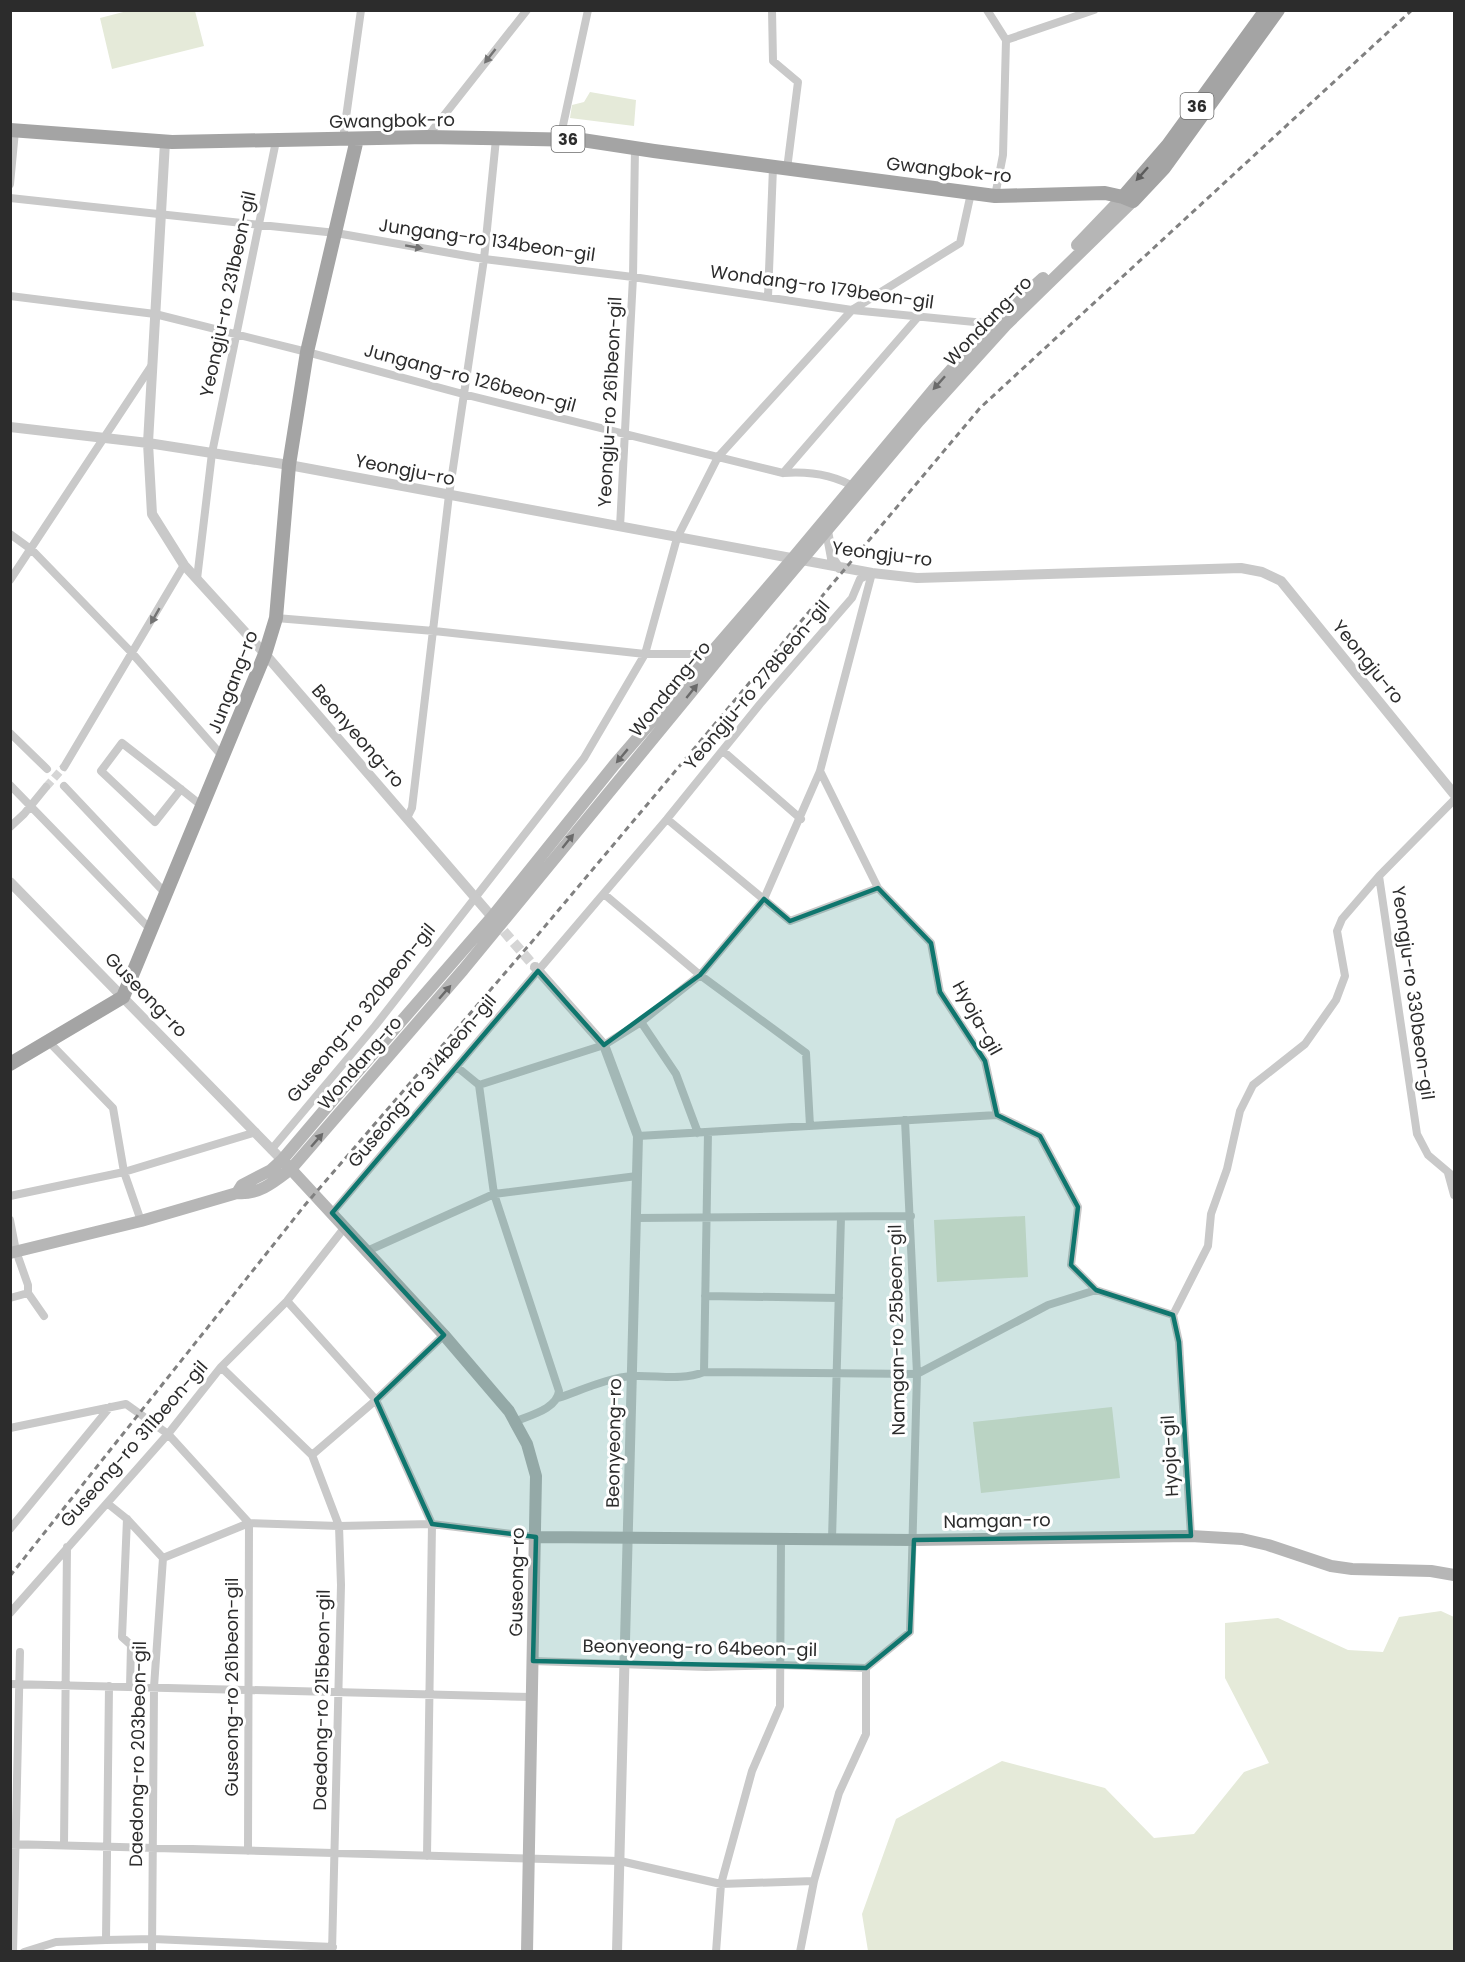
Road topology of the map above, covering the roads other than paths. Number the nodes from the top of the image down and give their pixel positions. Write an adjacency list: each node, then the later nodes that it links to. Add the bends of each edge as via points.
1 (361, 10): 12 (street)
2 (526, 10): 11 (street, one-way to 11)
3 (588, 10): 14 (street)
4 (772, 10): 18 (street, via 773,61 798,82)
5 (987, 10): 9 (street)
6 (1094, 10): 9 (street)
7 (1266, 10): 23 (main road, Wondang-ro / 36, one-way to 23)
8 (1278, 10): 23 (main road, Wondang-ro / 36, via 1164,168)
9 (1006, 40): 21 (street, via 1003,155)
10 (13, 131): 16 (main road, Gwangbok-ro / 36); 19 (street)
11 (427, 137): 12 (main road, Gwangbok-ro / 36); 13 (main road, Gwangbok-ro / 36)
12 (350, 139): 15 (main road, Gwangbok-ro / 36); 26 (main road, Jungang-ro)
13 (496, 139): 14 (main road, Gwangbok-ro / 36); 27 (street)
14 (560, 139): 17 (main road, Gwangbok-ro / 36)
15 (276, 141): 16 (main road, Gwangbok-ro / 36); 25 (street, Yeongju-ro 231beon-gil)
16 (165, 142): 24 (street, Beonyeong-ro)
17 (635, 148): 18 (main road, Gwangbok-ro / 36); 28 (street, Yeongju-ro 261beon-gil)
18 (780, 168): 20 (main road, Gwangbok-ro / 36); 30 (street)
19 (10, 184)
20 (971, 193): 21 (main road, Gwangbok-ro / 36); 31 (street, Guseong-ro 320beon-gil, via 960,243)
21 (995, 196): 23 (main road, Gwangbok-ro / 36, via 1098,193)
22 (10, 198): 24 (street)
23 (1128, 199): 34 (main road, Wondang-ro); 35 (main road, Wondang-ro)
24 (161, 215): 25 (street); 32 (street, Beonyeong-ro)
25 (259, 224): 26 (street); 36 (street, Yeongju-ro 231beon-gil)
26 (336, 233): 27 (street, Jungang-ro 134beon-gil, one-way to 27); 37 (main road, Jungang-ro)
27 (484, 259): 28 (street, Jungang-ro 134beon-gil); 39 (street)
28 (633, 277): 30 (street, Wondang-ro 179beon-gil); 41 (street, Yeongju-ro 261beon-gil)
29 (10, 296): 32 (street)
30 (768, 297): 31 (street, Wondang-ro 179beon-gil)
31 (852, 309): 33 (street, Wondang-ro 179beon-gil); 45 (street, Guseong-ro 320beon-gil)
32 (155, 314): 36 (street); 38 (street, Beonyeong-ro)
33 (918, 317): 34 (street, Wondang-ro 179beon-gil); 47 (street)
34 (992, 324): 35 (street, Wondang-ro 179beon-gil); 48 (main road, Wondang-ro, one-way to 48)
35 (1006, 325): 48 (main road, Wondang-ro)
36 (236, 335): 37 (street); 44 (street, Yeongju-ro 231beon-gil)
37 (307, 352): 39 (street, Jungang-ro 126beon-gil); 46 (main road, Jungang-ro)
38 (153, 365): 42 (street); 43 (street, Beonyeong-ro)
39 (463, 394): 41 (street, Jungang-ro 126beon-gil); 49 (street)
40 (10, 427): 42 (street, Yeongju-ro)
41 (625, 435): 45 (street, Jungang-ro 126beon-gil); 50 (street, Yeongju-ro 261beon-gil)
42 (105, 437): 43 (street, Yeongju-ro); 54 (street)
43 (148, 443): 44 (street, Yeongju-ro); 56 (street, Beonyeong-ro, via 152,514)
44 (212, 453): 46 (street, Yeongju-ro); 59 (street)
45 (718, 457): 47 (street, Jungang-ro 126beon-gil); 53 (street, Guseong-ro 320beon-gil)
46 (289, 465): 49 (street, Yeongju-ro); 61 (main road, Jungang-ro)
47 (783, 473): 48 (street, Jungang-ro 126beon-gil, via 823,474)
48 (856, 488): 51 (main road, Wondang-ro); 55 (main road, Wondang-ro)
49 (449, 495): 50 (street, Yeongju-ro); 62 (street)
50 (620, 527): 53 (street, Yeongju-ro)
51 (827, 531): 55 (main road, Wondang-ro); 57 (street, via 831,558)
52 (10, 534): 54 (street)
53 (676, 538): 55 (street, Yeongju-ro); 65 (street, Guseong-ro 320beon-gil)
54 (32, 549): 60 (street); 63 (street)
55 (798, 559): 57 (street, Yeongju-ro); 66 (main road, Wondang-ro); 111 (main road, Wondang-ro, one-way to 55, via 464,970)
56 (184, 565): 59 (street, Beonyeong-ro); 63 (street, one-way to 63)
57 (839, 568): 58 (street, Yeongju-ro)
58 (872, 573): 68 (street, Yeongju-ro 278beon-gil, via 860,579 852,597); 72 (street); 77 (street, Yeongju-ro, via 916,578 1241,568 1262,572 1281,581)
59 (197, 579): 64 (street, Beonyeong-ro)
60 (10, 580)
61 (276, 618): 62 (street); 64 (main road, Jungang-ro)
62 (434, 631): 65 (street); 81 (street, via 412,808)
63 (132, 653): 69 (street); 70 (street)
64 (265, 654): 69 (main road, Jungang-ro); 81 (street, Beonyeong-ro)
65 (645, 654): 66 (street); 90 (street, Guseong-ro 320beon-gil, via 584,759)
66 (708, 654): 92 (main road, Wondang-ro, one-way to 92)
67 (10, 733): 71 (street)
68 (723, 751): 82 (street, Yeongju-ro 278beon-gil); 83 (street)
69 (223, 757): 80 (main road, Jungang-ro)
70 (64, 766)
71 (47, 769)
72 (820, 771): 83 (street); 87 (street, Hyoja-gil)
73 (10, 785): 79 (street)
74 (64, 786): 88 (street)
75 (46, 787): 79 (street)
76 (181, 789): 76 (street, via 122,743 101,771 156,822); 80 (street)
77 (1455, 794)
78 (1455, 800): 85 (street, Yeongju-ro 330beon-gil)
79 (30, 806): 84 (street); 93 (street)
80 (202, 806): 88 (main road, Jungang-ro)
81 (407, 818): 90 (street, Beonyeong-ro)
82 (667, 819): 89 (street, Yeongju-ro 278beon-gil); 91 (street)
83 (801, 819): 91 (street)
84 (10, 826)
85 (1380, 876): 113 (street, Yeongju-ro 330beon-gil, via 1417,1134 1428,1155); 134 (street, via 1342,919 1337,931 1345,976 1336,1000 1305,1044 1253,1085 1240,1111 1227,1169 1211,1214 1208,1246)
86 (10, 882): 96 (street, Guseong-ro)
87 (878, 888): 91 (street, via 790,921); 103 (street, Hyoja-gil, via 931,943 940,992 984,1061)
88 (166, 894): 93 (main road, Jungang-ro)
89 (604, 894): 94 (street, Guseong-ro 314beon-gil); 95 (street)
90 (475, 897): 92 (street, Beonyeong-ro); 110 (street, Guseong-ro 320beon-gil, via 375,1026)
91 (764, 899): 95 (street)
92 (492, 917): 111 (main road, Wondang-ro, via 338,1094)
93 (151, 930): 96 (main road, Jungang-ro)
94 (536, 969): 99 (street, Beonyeong-ro); 101 (street, Guseong-ro 314beon-gil)
95 (700, 975): 97 (street); 105 (street, via 806,1053)
96 (123, 997): 98 (main road); 106 (street, Guseong-ro)
97 (641, 1022): 99 (street); 108 (street, via 676,1074)
98 (48, 1041): 100 (main road); 112 (street, via 113,1108)
99 (604, 1046): 102 (street); 109 (street, Beonyeong-ro)
100 (10, 1064)
101 (457, 1066): 102 (street); 118 (street, Guseong-ro 314beon-gil)
102 (479, 1085): 115 (street)
103 (997, 1115): 104 (street); 128 (street, via 1040,1136 1078,1207 1071,1265)
104 (905, 1120): 105 (street); 119 (street, Namgan-ro 25beon-gil)
105 (810, 1126): 107 (street)
106 (256, 1132): 110 (street, Guseong-ro); 112 (street)
107 (708, 1132): 108 (street); 122 (street)
108 (698, 1133): 109 (street)
109 (638, 1136): 114 (street, Beonyeong-ro)
110 (271, 1150): 111 (street, Guseong-ro)
111 (287, 1165): 118 (main road, Guseong-ro); 124 (main road, Wondang-ro, via 242,1185 237,1193)
112 (124, 1172): 117 (street); 124 (street)
113 (1451, 1175): 116 (street)
114 (637, 1176): 115 (street); 121 (street, Beonyeong-ro)
115 (494, 1194): 126 (street); 142 (street, via 550,1360)
116 (1455, 1195)
117 (10, 1196)
118 (332, 1213): 125 (main road, Guseong-ro)
119 (911, 1216): 120 (street); 140 (street, Namgan-ro 25beon-gil)
120 (841, 1217): 122 (street); 132 (street)
121 (636, 1218): 122 (street); 141 (street, Beonyeong-ro)
122 (706, 1218): 130 (street)
123 (10, 1220): 127 (street)
124 (141, 1221): 127 (main road, Wondang-ro)
125 (345, 1227): 126 (main road, Guseong-ro); 133 (street, Guseong-ro 311beon-gil)
126 (367, 1251): 136 (main road, Guseong-ro)
127 (13, 1252): 129 (street)
128 (1096, 1290): 134 (street); 140 (street, via 1048,1305)
129 (28, 1293): 131 (street); 135 (street)
130 (705, 1296): 132 (street); 138 (street)
131 (10, 1298)
132 (839, 1298): 139 (street)
133 (287, 1301): 137 (street, Guseong-ro 311beon-gil); 143 (street)
134 (1173, 1315): 155 (street, Hyoja-gil, via 1179,1342)
135 (44, 1316)
136 (444, 1335): 143 (street); 145 (main road, Guseong-ro)
137 (221, 1367): 147 (street, Guseong-ro 311beon-gil); 148 (street, Daedong-ro 215beon-gil)
138 (704, 1372): 139 (street); 141 (street, via 689,1378)
139 (837, 1373): 140 (street); 159 (street)
140 (917, 1374): 160 (street, Namgan-ro 25beon-gil)
141 (632, 1376): 142 (street); 157 (street, Beonyeong-ro)
142 (558, 1398): 145 (street)
143 (376, 1400): 148 (street); 152 (street)
144 (111, 1407): 146 (street); 147 (street, via 126,1404); 154 (street)
145 (514, 1422): 156 (main road, Guseong-ro, via 527,1444 536,1476)
146 (10, 1428)
147 (168, 1434): 149 (street, Guseong-ro 311beon-gil); 151 (street)
148 (312, 1455): 153 (street, Daedong-ro 215beon-gil)
149 (107, 1503): 150 (street); 161 (street, Guseong-ro 311beon-gil)
150 (127, 1520): 162 (street); 173 (street, via 122,1637 131,1645)
151 (249, 1523): 153 (street); 162 (street); 175 (street, Guseong-ro 261beon-gil)
152 (432, 1524): 153 (street); 156 (street); 177 (street)
153 (339, 1526): 176 (street, Daedong-ro 215beon-gil)
154 (10, 1529)
155 (1191, 1536): 160 (main road, Namgan-ro); 163 (main road, Namgan-ro, via 1242,1539 1341,1568)
156 (536, 1537): 157 (main road, Namgan-ro); 166 (main road, Guseong-ro)
157 (628, 1538): 158 (main road, Namgan-ro); 167 (street, Beonyeong-ro)
158 (781, 1539): 159 (main road, Namgan-ro); 168 (street)
159 (832, 1539): 160 (main road, Namgan-ro)
160 (914, 1540): 169 (street, via 910,1632)
161 (67, 1547): 164 (street, Guseong-ro 311beon-gil); 171 (street)
162 (163, 1558): 174 (street, Daedong-ro 203beon-gil)
163 (1455, 1575)
164 (10, 1613)
165 (21, 1652): 170 (street)
166 (533, 1661): 167 (street, Beonyeong-ro 64beon-gil); 178 (main road, Guseong-ro)
167 (625, 1664): 168 (street, Beonyeong-ro 64beon-gil); 187 (street, Beonyeong-ro)
168 (780, 1665): 169 (street, Beonyeong-ro 64beon-gil); 189 (street, via 780,1707 752,1771)
169 (866, 1668): 188 (street, via 866,1734 839,1793)
170 (15, 1684): 171 (street); 179 (street)
171 (67, 1685): 172 (street); 180 (street)
172 (109, 1686): 173 (street); 181 (street)
173 (130, 1687): 174 (street)
174 (154, 1687): 175 (street); 182 (street, Daedong-ro 203beon-gil)
175 (249, 1690): 176 (street); 183 (street, Guseong-ro 261beon-gil)
176 (338, 1692): 177 (street); 184 (street, Daedong-ro 215beon-gil)
177 (431, 1694): 178 (street); 185 (street)
178 (531, 1697): 186 (main road, Guseong-ro)
179 (13, 1844): 180 (street); 193 (street)
180 (64, 1845): 181 (street)
181 (106, 1847): 182 (street); 191 (street)
182 (151, 1848): 183 (street); 190 (street, Daedong-ro 203beon-gil)
183 (248, 1851): 184 (street)
184 (336, 1853): 185 (street); 192 (street, Daedong-ro 215beon-gil)
185 (427, 1856): 186 (street)
186 (529, 1859): 187 (street); 196 (main road, Guseong-ro)
187 (620, 1861): 189 (street); 197 (street, Beonyeong-ro)
188 (814, 1881): 189 (street); 199 (street)
189 (721, 1884): 198 (street)
190 (153, 1939): 191 (street); 192 (street); 195 (street, Daedong-ro 203beon-gil)
191 (106, 1940): 194 (street, via 56,1942)
192 (332, 1949)
193 (13, 1952)
194 (24, 1952)
195 (152, 1952)
196 (527, 1952)
197 (617, 1952)
198 (716, 1952)
199 (801, 1952)

